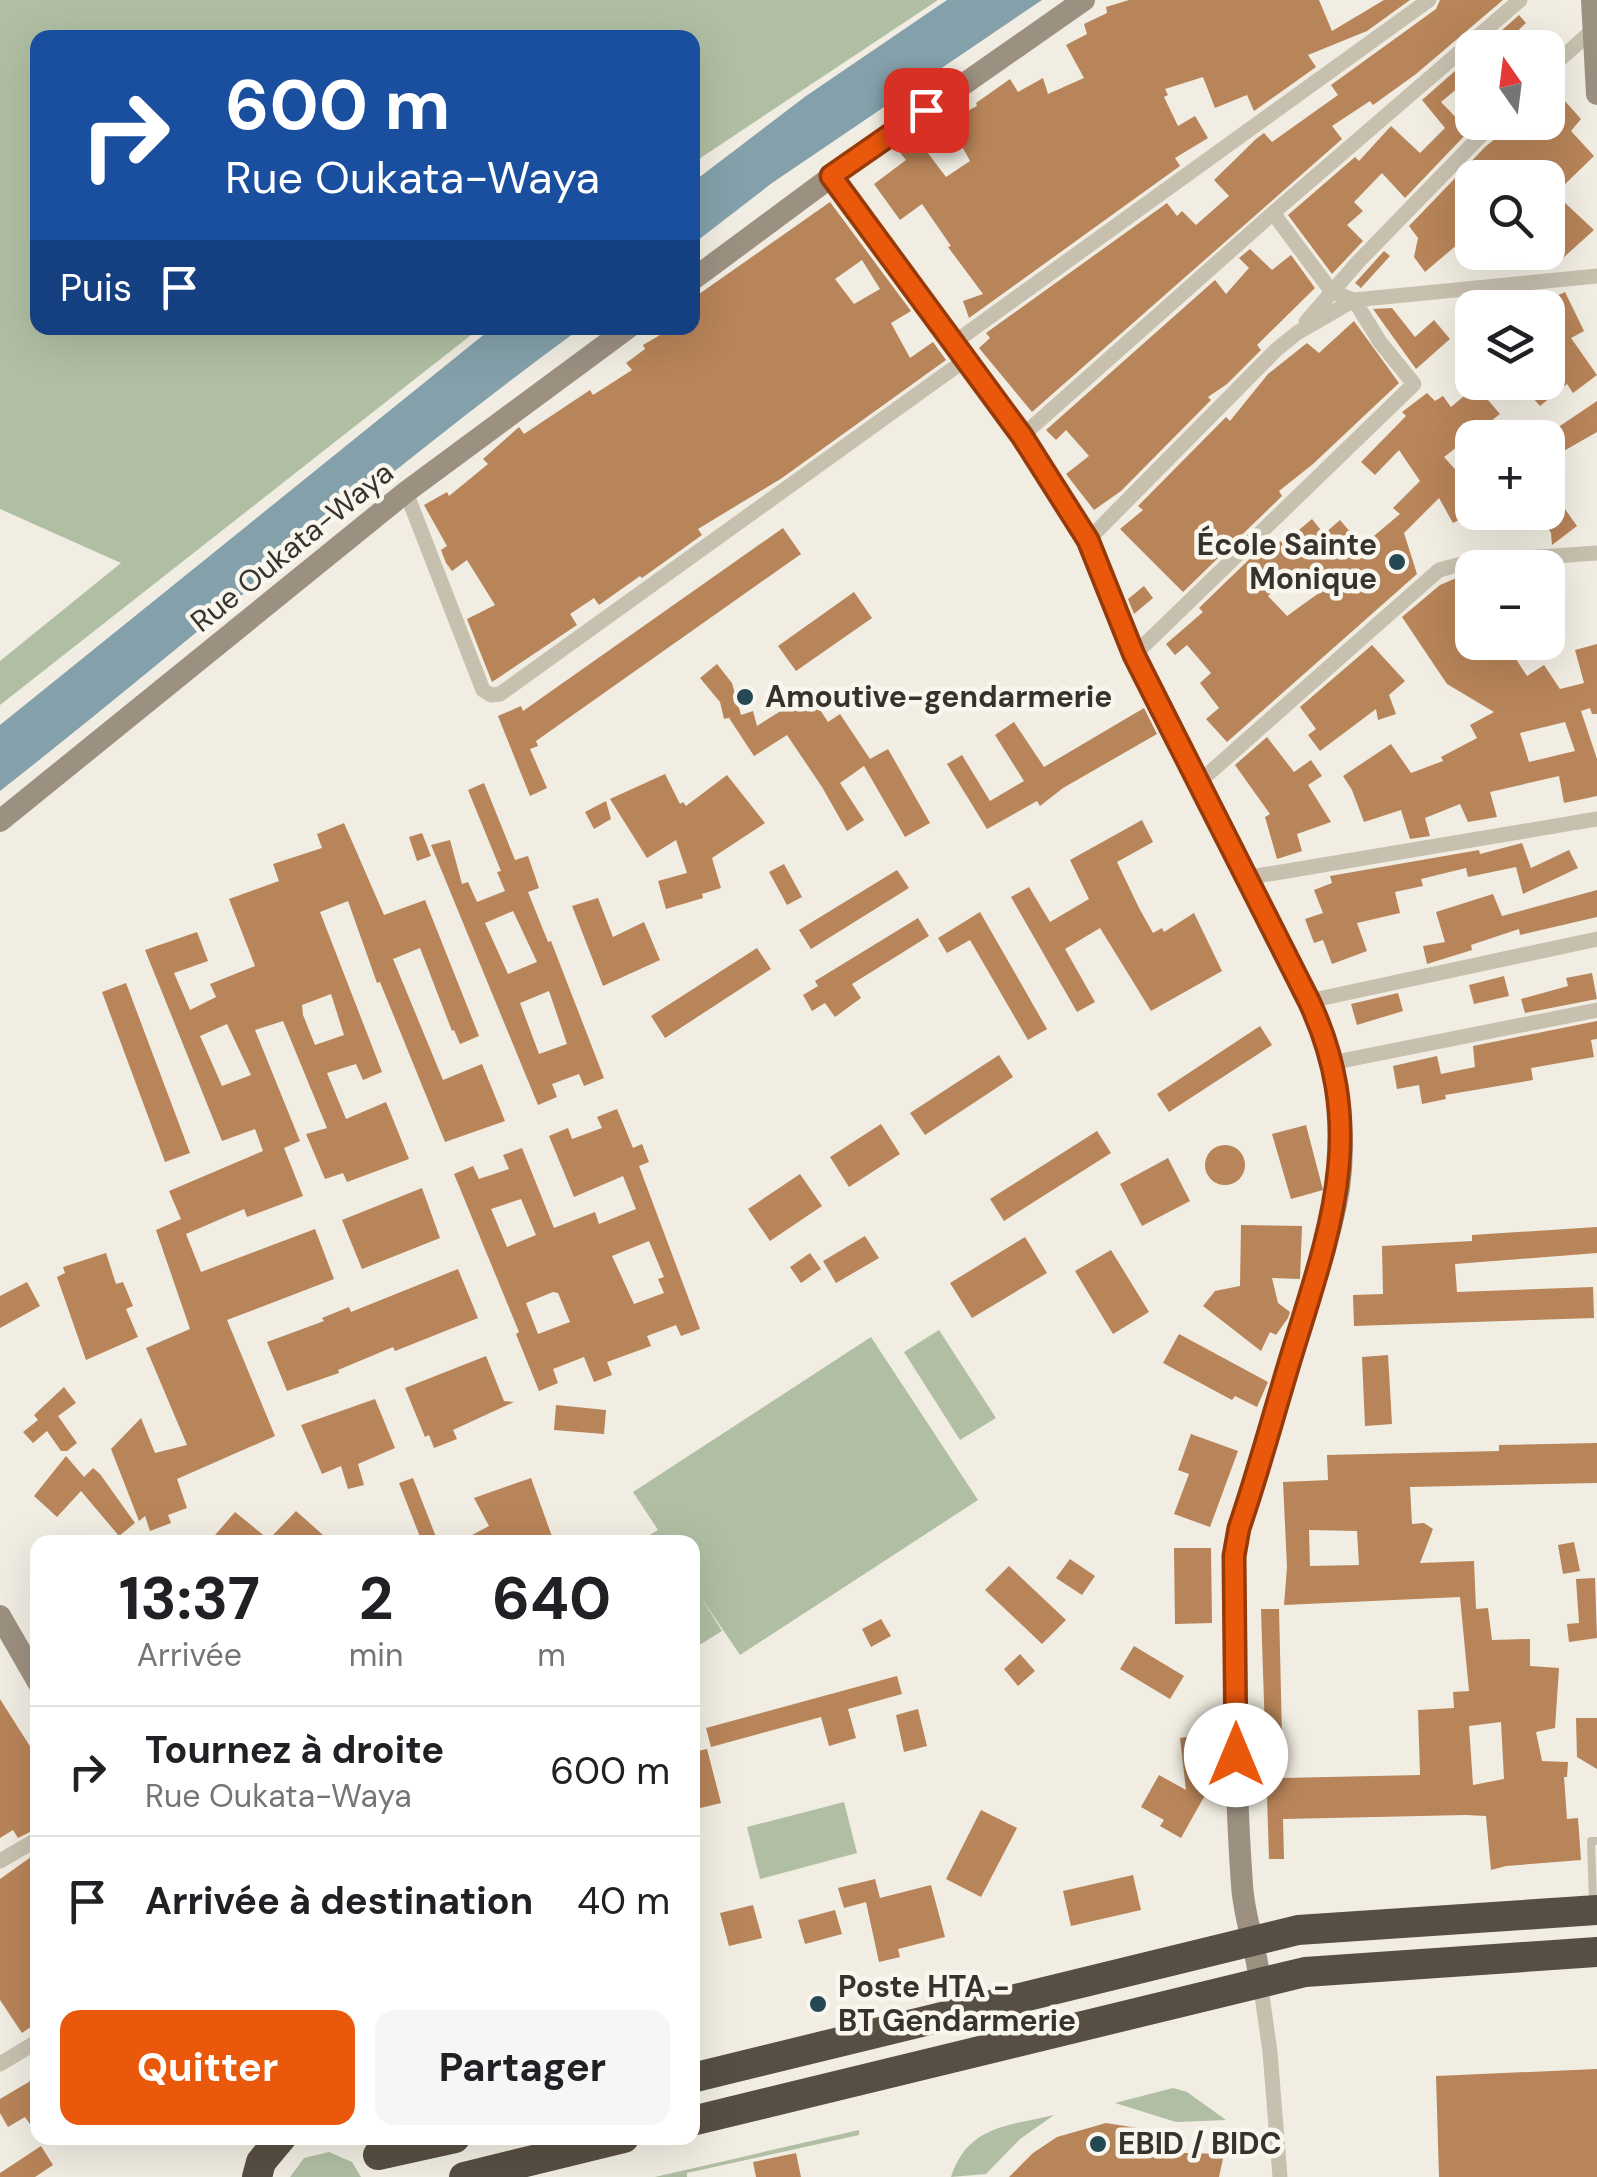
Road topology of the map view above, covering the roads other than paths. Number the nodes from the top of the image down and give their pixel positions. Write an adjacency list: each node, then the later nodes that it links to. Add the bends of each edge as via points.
1 (1084, 0): 9 (street)
2 (1429, 0): 17 (street)
3 (1520, 0): 10 (street)
4 (1594, 2): 5 (street)
5 (1594, 29): 6 (street); 7 (street)
6 (1565, 55)
7 (1597, 94)
8 (1477, 140): 13 (street)
9 (831, 176): 11 (street); 17 (street)
10 (1273, 213): 13 (street); 18 (street)
11 (700, 274)
12 (1597, 276): 14 (street)
13 (1332, 292): 14 (street); 15 (street)
14 (1354, 300): 15 (street); 22 (street, via 1414,384)
15 (1297, 333): 20 (street)
16 (619, 335): 19 (street, Rue Oukata-Waya)
17 (960, 351): 18 (street); 19 (street, via 500,694 483,690)
18 (1022, 436): 20 (street)
19 (406, 492): 25 (street, Rue Oukata-Waya)
20 (1088, 540): 22 (street)
21 (1597, 553): 23 (street, via 1439,570)
22 (1134, 655): 23 (street)
23 (1198, 783): 26 (street)
24 (1597, 819): 26 (street)
25 (0, 821)
26 (1245, 878): 28 (street)
27 (1597, 939): 28 (street)
28 (1309, 1001): 30 (street)
29 (1597, 1010): 30 (street)
30 (1331, 1063): 39 (street, via 1342,1150 1338,1188 1234,1556 1241,1867)
31 (0, 1616): 32 (street)
32 (8, 1647): 33 (street)
33 (30, 1673)
34 (1597, 1841): 37 (lane)
35 (30, 1844): 36 (street)
36 (0, 1861)
37 (1595, 1876): 38 (lane)
38 (1595, 1910): 39 (highway, via 1340,1926)
39 (1254, 1939): 41 (street); 44 (highway)
40 (1597, 1952): 41 (highway, via 1346,1967)
41 (1260, 1982): 46 (highway); 54 (street)
42 (30, 2045): 43 (street)
43 (0, 2064)
44 (743, 2066): 45 (highway); 46 (highway)
45 (700, 2076)
46 (753, 2106): 47 (highway)
47 (700, 2119)
48 (272, 2145): 52 (highway)
49 (425, 2145): 51 (highway)
50 (595, 2145): 53 (highway)
51 (375, 2157)
52 (257, 2177)
53 (464, 2177)
54 (1280, 2177)

